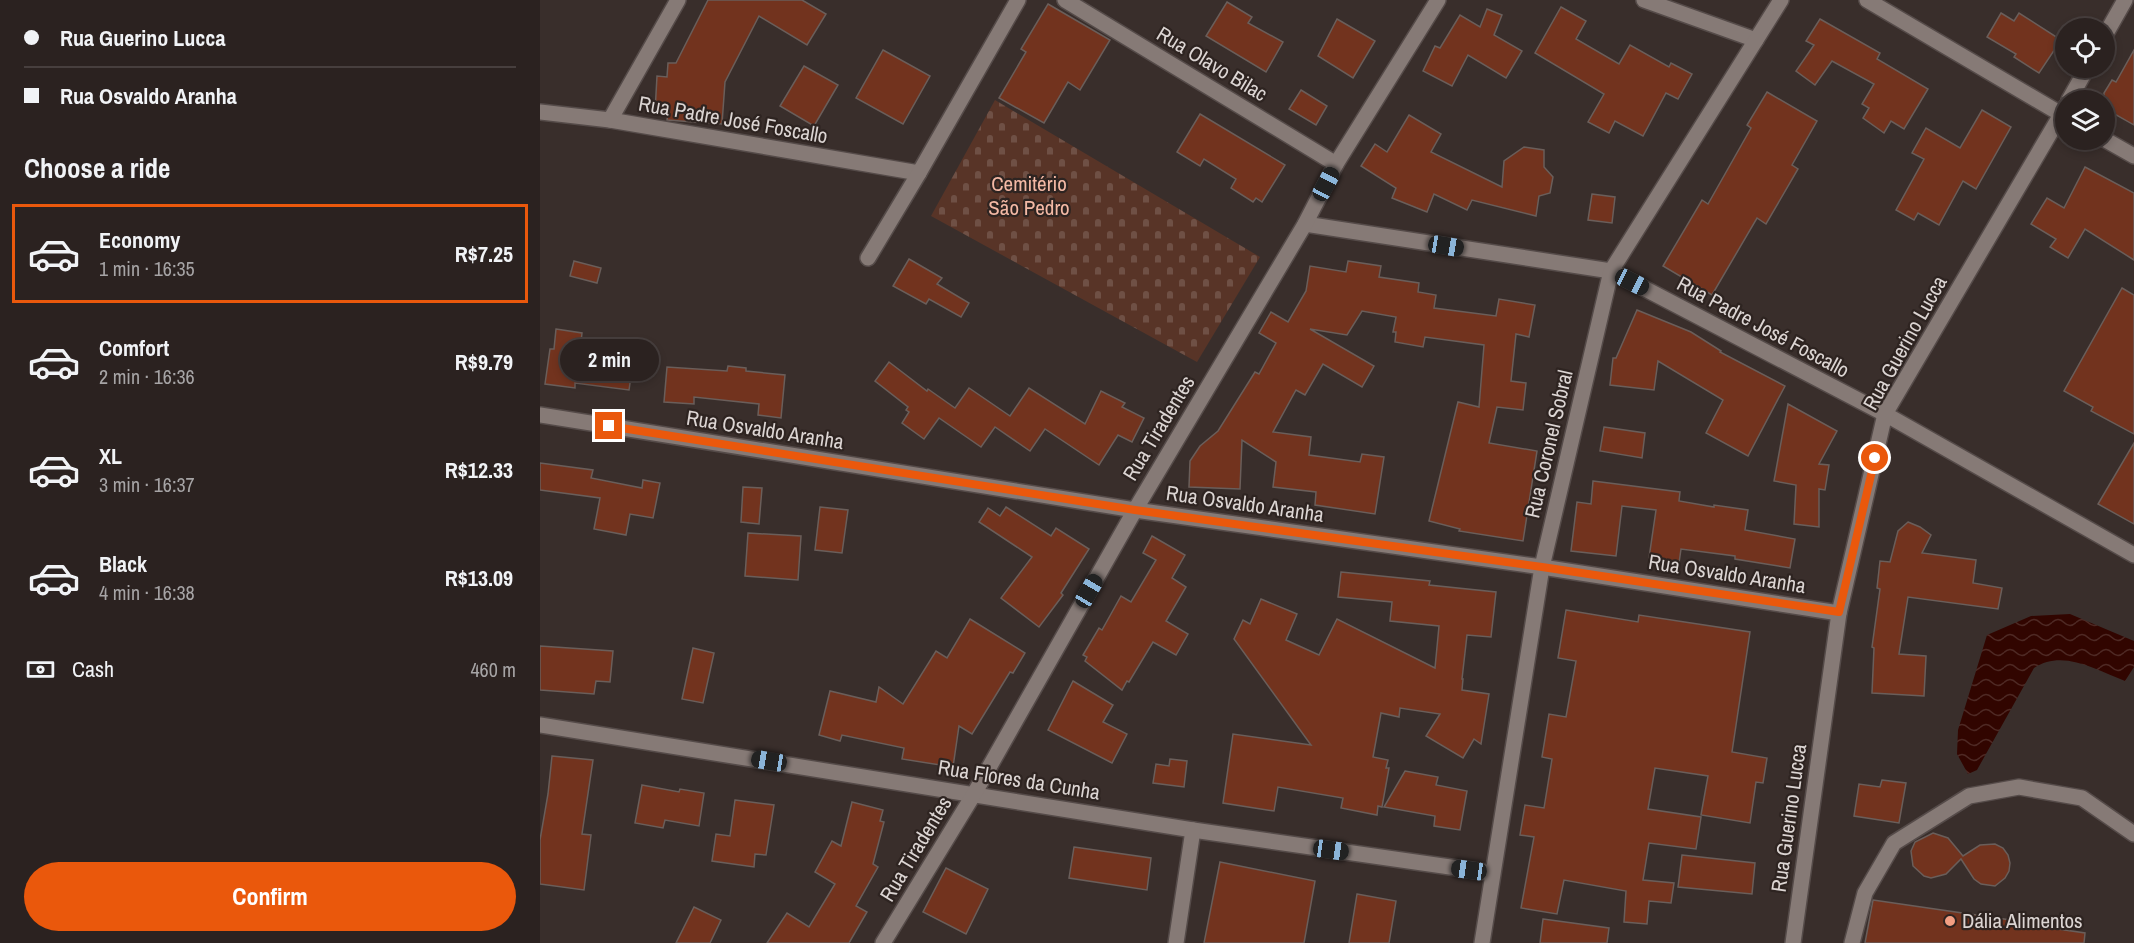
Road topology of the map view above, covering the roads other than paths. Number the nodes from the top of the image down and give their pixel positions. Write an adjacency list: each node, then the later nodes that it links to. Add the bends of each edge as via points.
1 (678, 0): 13 (street)
2 (1018, 0): 18 (street)
3 (1065, 0): 17 (street, Rua Olavo Bilac)
4 (1438, 0): 17 (street, Rua Tiradentes)
5 (1644, 0): 10 (street)
6 (1781, 0): 10 (street, Rua Coronel Sobral)
7 (1867, 0): 11 (street)
8 (2125, 0): 9 (street)
9 (2115, 18)
10 (1756, 40): 21 (street, Rua Coronel Sobral)
11 (2055, 108)
12 (540, 112): 13 (street, Rua Padre José Foscallo)
13 (610, 120): 18 (street, Rua Padre José Foscallo)
14 (2055, 128): 22 (street, Rua Guerino Lucca)
15 (2115, 145): 16 (street)
16 (2134, 156)
17 (1336, 164): 19 (street, Rua Tiradentes)
18 (920, 173): 20 (street)
19 (1305, 224): 21 (street, Rua Padre José Foscallo); 24 (street, Rua Tiradentes)
20 (868, 258)
21 (1611, 272): 22 (street, Rua Padre José Foscallo); 26 (street, Rua Coronel Sobral)
22 (1885, 414): 25 (street, Rua Padre José Foscallo); 27 (street, Rua Guerino Lucca)
23 (540, 415): 24 (street, Rua Osvaldo Aranha)
24 (1135, 510): 26 (street, Rua Osvaldo Aranha); 29 (street, Rua Tiradentes)
25 (2134, 555)
26 (1542, 567): 27 (street, Rua Osvaldo Aranha); 32 (street, Rua Coronel Sobral)
27 (1839, 612): 36 (street, Rua Guerino Lucca)
28 (540, 725): 29 (street, Rua Flores da Cunha)
29 (974, 794): 30 (street, Rua Flores da Cunha); 33 (street, Rua Tiradentes)
30 (1193, 830): 32 (street, Rua Flores da Cunha); 34 (street)
31 (2134, 834): 37 (street, via 2082,798 2019,788 1969,796 1894,843 1864,893)
32 (1492, 873): 35 (street, Rua Coronel Sobral)
33 (883, 943)
34 (1176, 943)
35 (1482, 943)
36 (1793, 943)
37 (1852, 943)

